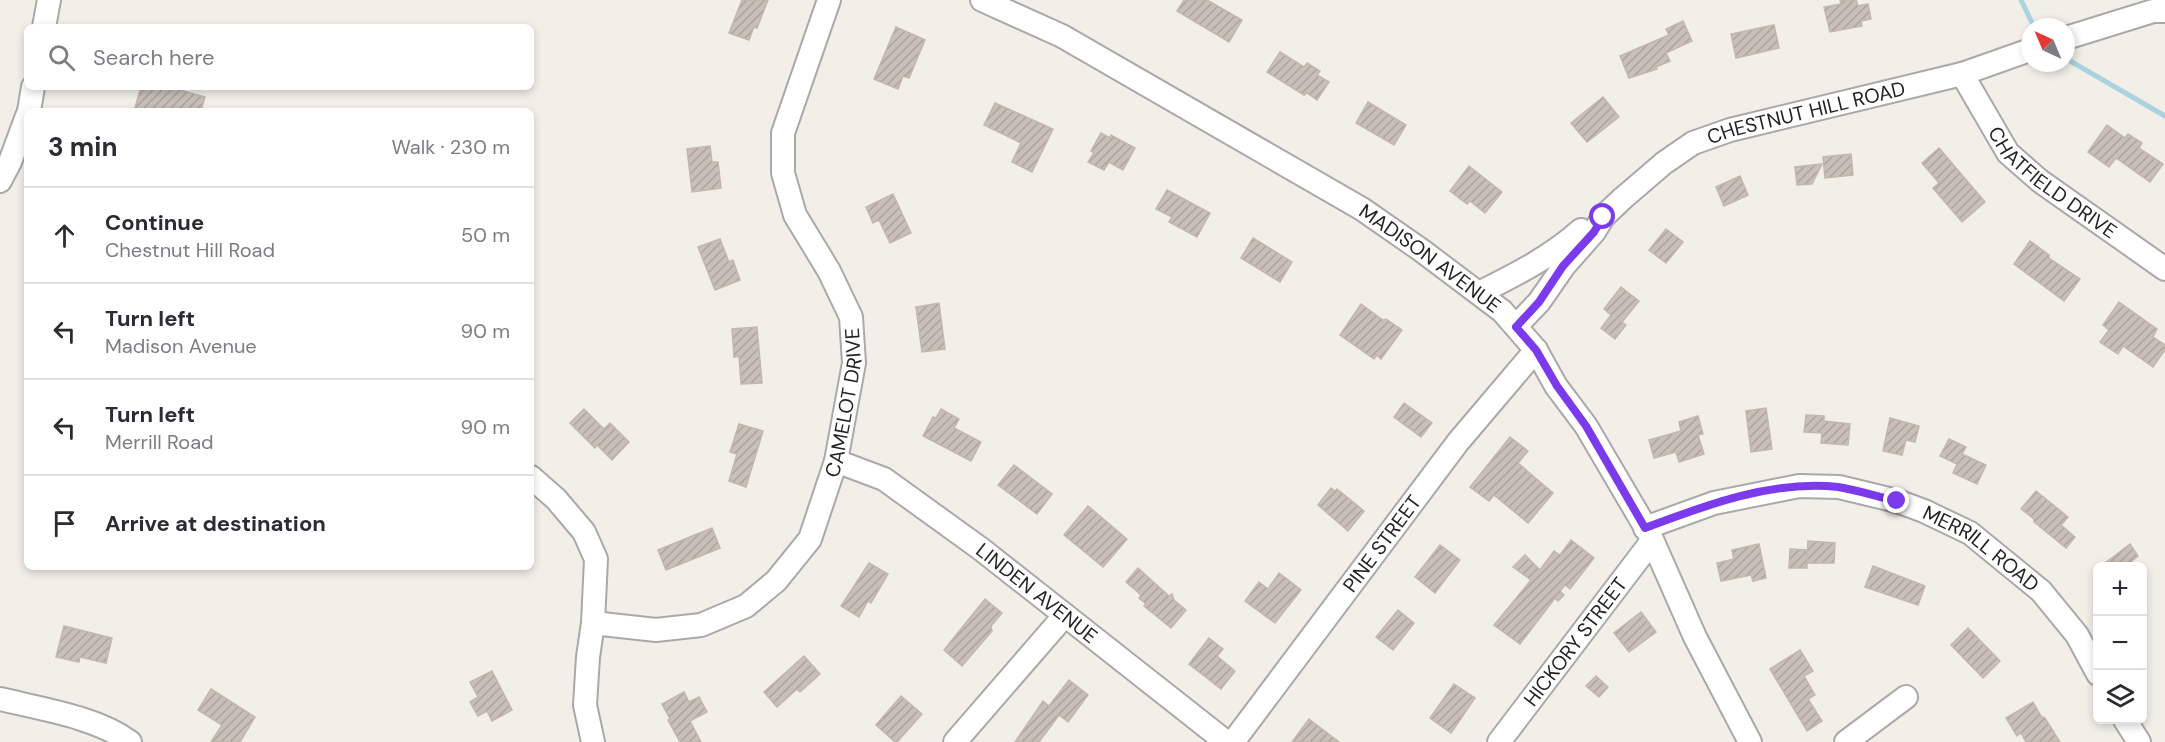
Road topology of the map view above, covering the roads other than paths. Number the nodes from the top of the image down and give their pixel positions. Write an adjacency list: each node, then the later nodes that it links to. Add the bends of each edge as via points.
1 (49, 0): 5 (street)
2 (829, 0): 18 (street, CAMELOT DRIVE, via 783,133 783,174 795,216 829,271 851,317 854,363)
3 (982, 0): 15 (street, MADISON AVENUE, via 1062,36 1362,209)
4 (2156, 8): 6 (street)
5 (45, 24)
6 (2075, 35)
7 (2021, 53): 8 (street, CHESTNUT HILL ROAD)
8 (1962, 74): 13 (street, CHESTNUT HILL ROAD, via 1730,130 1693,143); 14 (street, CHATFIELD DRIVE, via 2008,153 2040,182)
9 (32, 90): 10 (street)
10 (30, 108)
11 (24, 127): 12 (street)
12 (12, 170)
13 (1603, 217): 15 (street, CHESTNUT HILL ROAD, via 1530,267); 16 (street, CHESTNUT HILL ROAD)
14 (2165, 269)
15 (1479, 293): 16 (street, MADISON AVENUE, via 1502,310)
16 (1516, 327): 17 (street, MADISON AVENUE)
17 (1536, 350): 20 (street, MADISON AVENUE); 31 (street, PINE STREET, via 1458,442)
18 (836, 461): 21 (street, LINDEN AVENUE, via 884,479); 22 (street, CAMELOT DRIVE, via 810,539 776,581 746,606 701,625 656,630)
19 (534, 480): 22 (street, via 584,532 596,559)
20 (1649, 534): 23 (street, MERRILL ROAD, via 1714,502 1799,486 1839,487 1897,501 1970,533 2041,591 2077,635); 32 (street, HICKORY STREET); 33 (street, MADISON AVENUE, via 1695,637)
21 (1065, 615): 29 (street); 30 (street, LINDEN AVENUE)
22 (593, 623): 28 (street, via 585,705)
23 (2095, 670)
24 (1906, 697): 34 (street)
25 (0, 699): 27 (street, via 71,716 118,733)
26 (2128, 724): 35 (street)
27 (130, 742)
28 (593, 742)
29 (955, 742)
30 (1226, 742)
31 (1233, 742)
32 (1499, 742)
33 (1750, 742)
34 (1846, 742)
35 (2139, 742)

